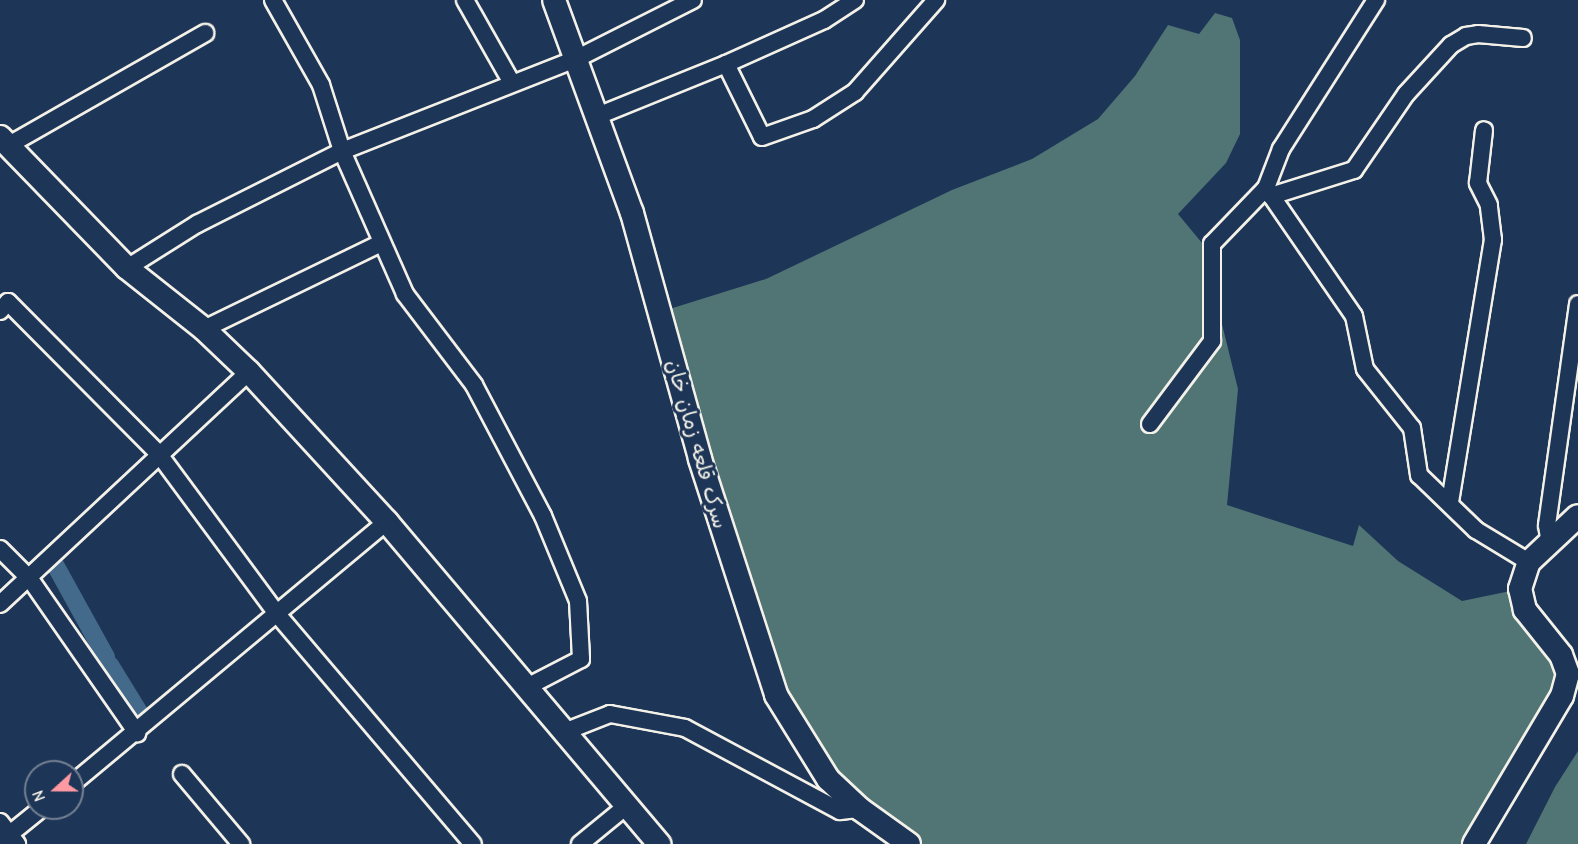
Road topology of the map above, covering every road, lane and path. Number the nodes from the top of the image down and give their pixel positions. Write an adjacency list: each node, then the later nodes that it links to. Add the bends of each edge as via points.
1 (273, 0): 16 (street, via 321,85)
2 (465, 0): 12 (street)
3 (554, 0): 10 (street, سرک قلعه زمان خان)
4 (693, 0): 10 (street)
5 (855, 0): 11 (street, via 824,20)
6 (936, 0): 11 (street, via 855,92 813,119 762,137)
7 (1376, 0): 17 (street, via 1281,149)
8 (205, 33): 15 (street)
9 (1523, 38): 17 (street, via 1478,34 1458,40 1430,65 1354,170)
10 (576, 59): 12 (street); 13 (street, سرک قلعه زمان خان)
11 (726, 64): 13 (street)
12 (512, 83): 16 (street)
13 (595, 117): 43 (street, سرک قلعه زمان خان, via 632,213 703,470 776,695 828,779)
14 (1484, 130): 27 (street, via 1479,183 1489,205 1493,240)
15 (5, 141): 19 (street)
16 (342, 151): 18 (street); 19 (street, via 197,224)
17 (1268, 192): 25 (street, via 1212,244 1212,341); 27 (street, via 1354,315 1365,369 1412,428 1419,475)
18 (381, 243): 23 (street); 37 (street, via 405,294 474,385 543,516 578,601 581,659)
19 (127, 268): 23 (street)
20 (1578, 304): 22 (street)
21 (0, 311): 26 (street, via 8,303)
22 (1577, 327): 30 (street, via 1547,525)
23 (204, 329): 24 (street)
24 (249, 372): 26 (street); 29 (street)
25 (1150, 424)
26 (158, 453): 33 (street); 35 (street)
27 (1450, 502): 32 (street, via 1476,530)
28 (1578, 516): 30 (street)
29 (387, 522): 35 (street); 37 (street)
30 (1550, 544): 32 (street)
31 (0, 549): 33 (street)
32 (1529, 562): 36 (street, via 1520,589 1521,600)
33 (30, 579): 34 (street); 38 (street)
34 (0, 604)
35 (277, 614): 38 (street); 47 (street)
36 (1573, 669): 51 (street, via 1562,696)
37 (529, 686): 39 (street)
38 (136, 732): 40 (street)
39 (564, 732): 42 (street); 43 (street, via 610,714 685,728 840,811)
40 (84, 774)
41 (182, 774): 46 (street)
42 (624, 808): 48 (street); 49 (street)
43 (860, 809): 50 (street, سرک قلعه زمان خان)
44 (27, 820): 45 (street)
45 (7, 836)
46 (241, 844)
47 (473, 844)
48 (580, 844)
49 (659, 844)
50 (909, 844)
51 (1474, 844)

